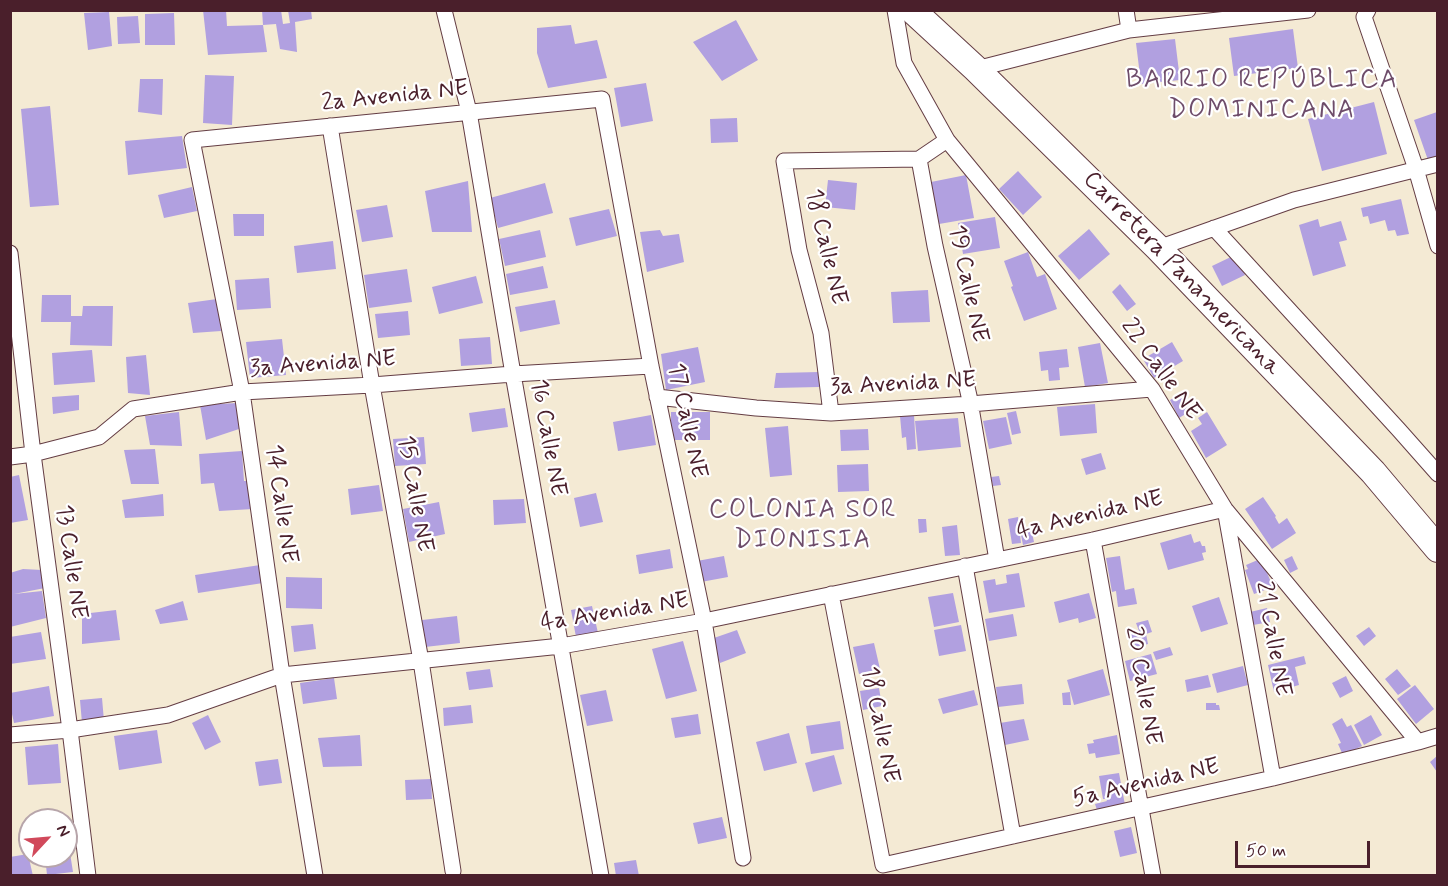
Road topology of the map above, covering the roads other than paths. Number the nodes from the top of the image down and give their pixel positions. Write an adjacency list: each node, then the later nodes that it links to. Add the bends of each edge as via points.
1 (444, 10): 10 (street, 16 Calle NE)
2 (895, 10): 13 (street, 22 Calle NE, via 904,63)
3 (912, 10): 8 (highway, Carretera Panamericana)
4 (1126, 10): 7 (street)
5 (1308, 10): 7 (street)
6 (1368, 10): 16 (street, via 1364,17)
7 (1129, 30): 8 (street)
8 (976, 69): 19 (highway, Carretera Panamericana)
9 (602, 99): 10 (street, 2a Avenida NE); 21 (street, 17 Calle NE)
10 (470, 112): 11 (street, 2a Avenida NE); 22 (street, 16 Calle NE)
11 (330, 126): 12 (street, 2a Avenida NE); 23 (street, 15 Calle NE)
12 (192, 140): 25 (street, 14 Calle NE)
13 (947, 140): 14 (street); 24 (street, 22 Calle NE)
14 (919, 159): 27 (street, 19 Calle NE); 28 (street, 18 Calle NE, via 783,161 799,250 821,333)
15 (1437, 164): 16 (street)
16 (1416, 169): 17 (street, via 1294,200); 18 (street)
17 (1214, 228): 19 (street); 31 (street)
18 (1437, 246)
19 (1158, 248): 34 (highway, Carretera Panamericana, via 1373,472)
20 (10, 254): 29 (street, 13 Calle NE)
21 (651, 366): 22 (street, 3a Avenida NE); 26 (street, 17 Calle NE)
22 (513, 374): 23 (street, 3a Avenida NE); 39 (street, 16 Calle NE)
23 (372, 385): 25 (street, 3a Avenida NE); 40 (street, 15 Calle NE)
24 (1152, 389): 27 (street, 3a Avenida NE); 32 (street, 22 Calle NE)
25 (242, 392): 29 (street, 3a Avenida NE, via 133,409 99,438); 41 (street, 14 Calle NE)
26 (657, 397): 28 (street, 3a Avenida NE); 38 (street, 17 Calle NE)
27 (970, 404): 28 (street, 3a Avenida NE); 35 (street, 19 Calle NE)
28 (831, 413)
29 (33, 454): 30 (street, 3a Avenida NE); 42 (street, 13 Calle NE)
30 (10, 457)
31 (1437, 474)
32 (1225, 508): 33 (street, 4a Avenida NE); 45 (street, 22 Calle NE); 46 (street, 21 Calle NE)
33 (1093, 540): 35 (street, 4a Avenida NE); 47 (street, 20 Calle NE)
34 (1437, 549)
35 (997, 560): 36 (street, 4a Avenida NE)
36 (965, 566): 37 (street, 4a Avenida NE); 48 (street)
37 (831, 594): 38 (street, 4a Avenida NE); 50 (street, 18 Calle NE)
38 (704, 621): 39 (street, 4a Avenida NE); 49 (street, 17 Calle NE)
39 (561, 646): 40 (street, 4a Avenida NE); 54 (street, 16 Calle NE)
40 (421, 661): 41 (street, 4a Avenida NE); 51 (street, 15 Calle NE)
41 (282, 675): 42 (street, 4a Avenida NE, via 168,715); 53 (street, 14 Calle NE)
42 (70, 730): 43 (street, 4a Avenida NE); 52 (street, 13 Calle NE)
43 (10, 735)
44 (1437, 736): 45 (street, 5a Avenida NE)
45 (1418, 742): 46 (street, 5a Avenida NE)
46 (1274, 778): 47 (street, 5a Avenida NE)
47 (1141, 808): 48 (street, 5a Avenida NE); 55 (street, 20 Calle NE)
48 (1012, 836): 50 (street, 5a Avenida NE)
49 (743, 858)
50 (883, 865)
51 (453, 871)
52 (88, 876)
53 (315, 876)
54 (601, 876)
55 (1153, 876)

